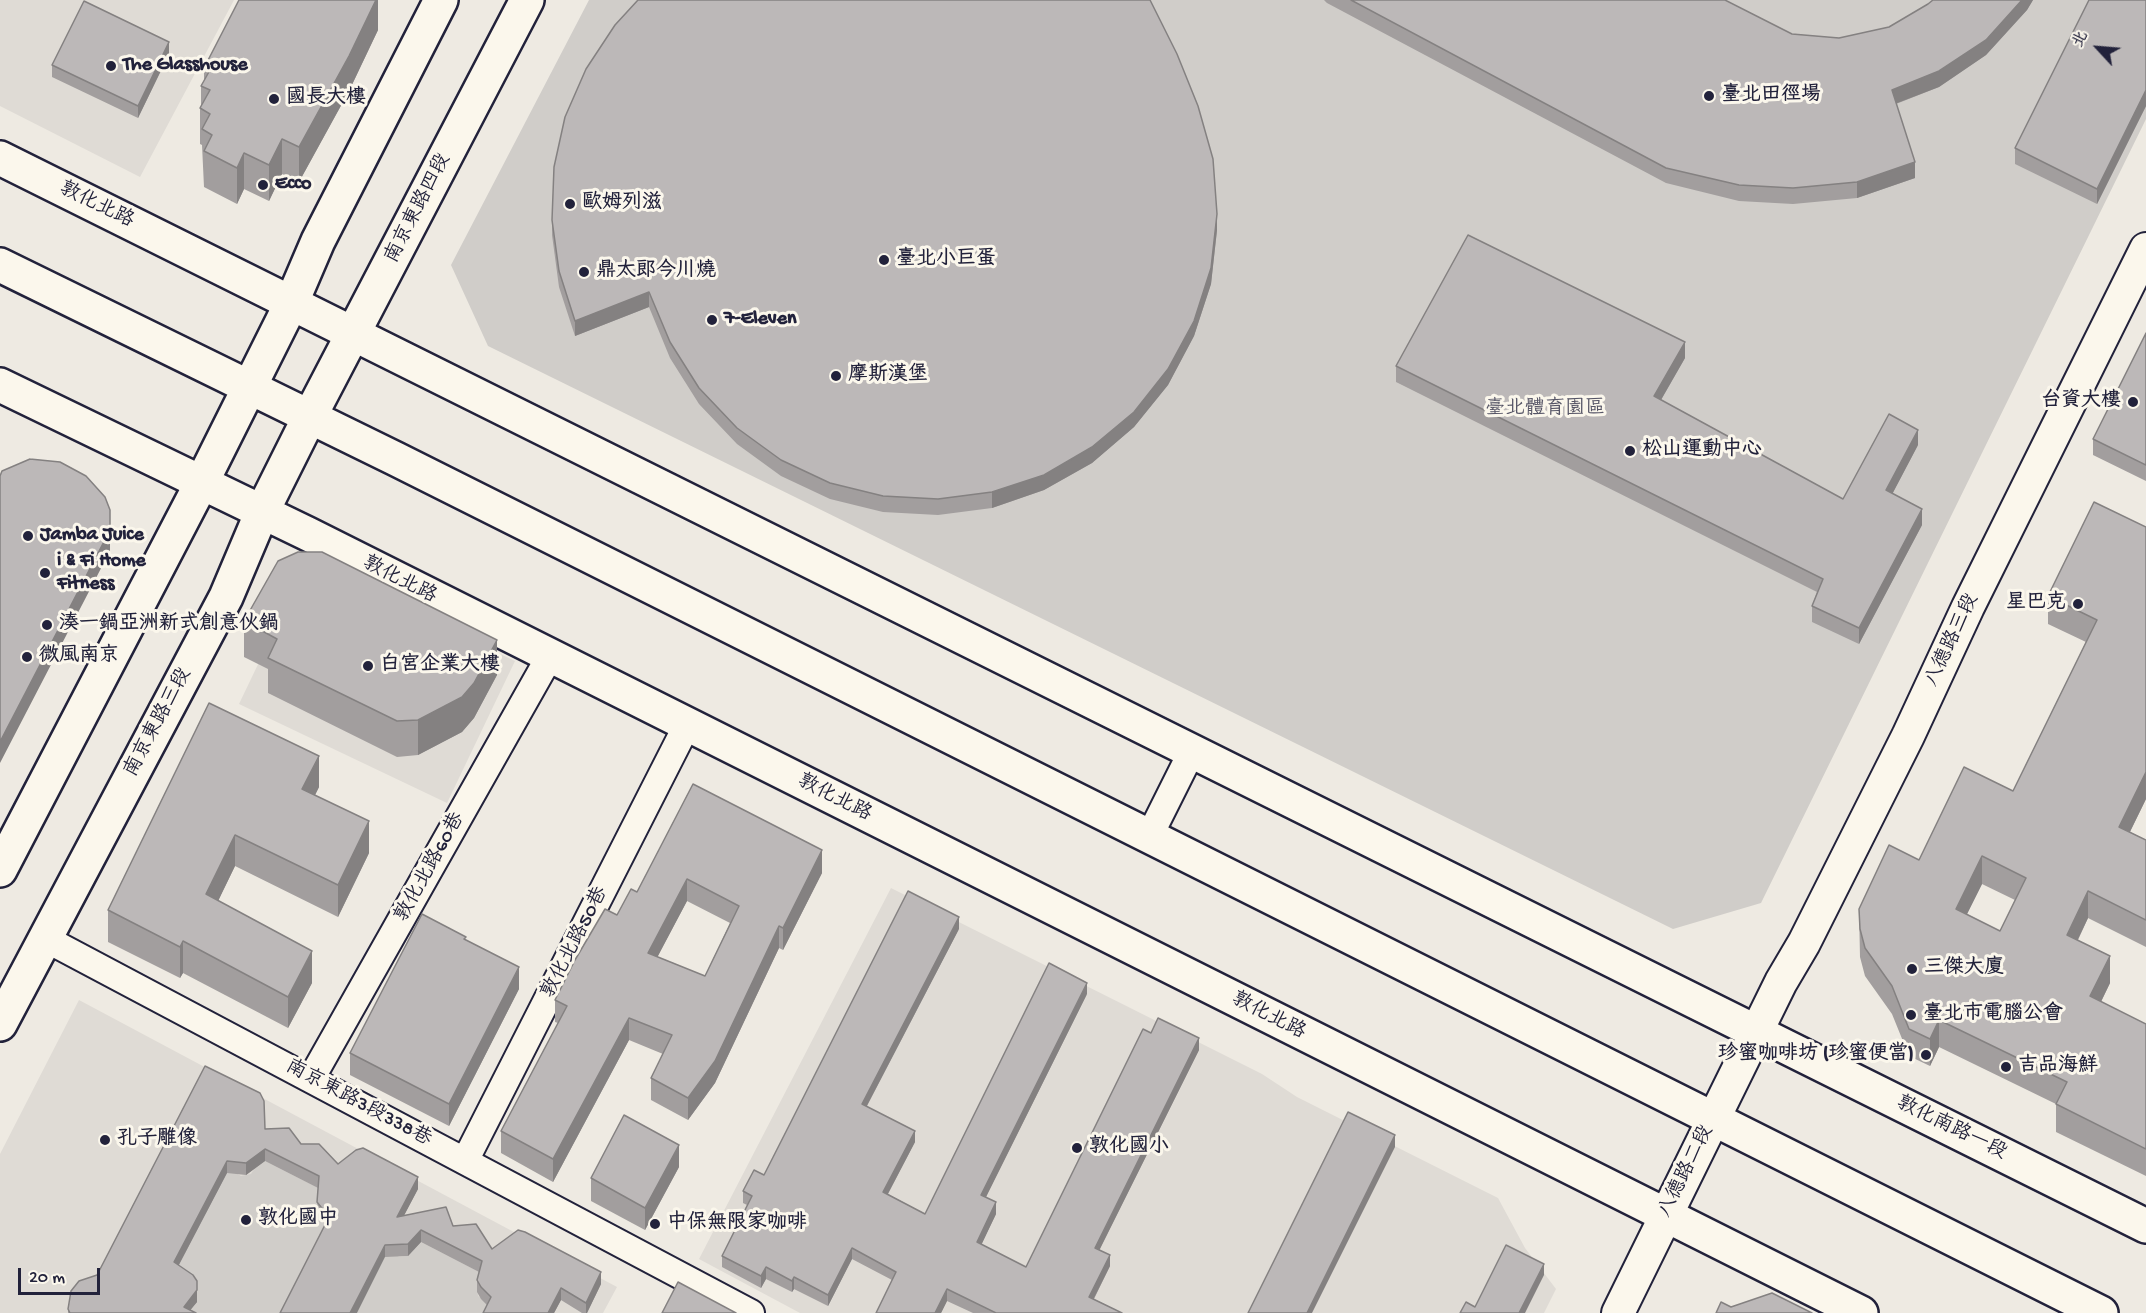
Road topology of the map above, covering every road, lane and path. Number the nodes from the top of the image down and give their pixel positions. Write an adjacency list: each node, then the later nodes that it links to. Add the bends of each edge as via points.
1 (441, 0): 6 (main road, via 318,242)
2 (527, 0): 7 (main road, 南京東路四段)
3 (0, 158): 6 (main road, 敦化北路)
4 (2146, 249): 20 (street, 八德路三段, via 1908,736)
5 (0, 265): 9 (main road)
6 (291, 304): 7 (main road, 敦化北路); 9 (main road)
7 (354, 334): 10 (main road, 南京東路四段); 15 (main road, 敦化北路)
8 (0, 385): 11 (main road, 敦化北路)
9 (249, 389): 10 (main road); 11 (main road)
10 (309, 418): 12 (main road, 南京東路三段); 16 (main road)
11 (201, 484): 12 (main road, 敦化北路); 17 (main road)
12 (262, 512): 13 (main road, 敦化北路); 18 (main road, 南京東路三段, via 226,597)
13 (550, 656): 14 (main road, 敦化北路); 21 (street, 敦化北路60巷)
14 (687, 725): 23 (street, 敦化北路50巷); 24 (main road, 敦化北路)
15 (1192, 752): 16 (street); 20 (main road, 敦化北路)
16 (1149, 837): 22 (main road)
17 (0, 870)
18 (46, 939): 19 (main road, 南京東路三段); 21 (street, 南京東路3段338巷)
19 (0, 1024)
20 (1757, 1032): 22 (street, 八德路二段); 25 (main road, 敦化南路一段)
21 (311, 1079): 23 (street, 南京東路3段338巷)
22 (1714, 1118): 24 (street, 八德路二段); 29 (main road)
23 (465, 1161): 26 (street, 南京東路3段338巷)
24 (1665, 1216): 27 (street, 八德路二段); 28 (main road)
25 (2146, 1226)
26 (752, 1313)
27 (1618, 1313)
28 (1861, 1313)
29 (2101, 1313)

